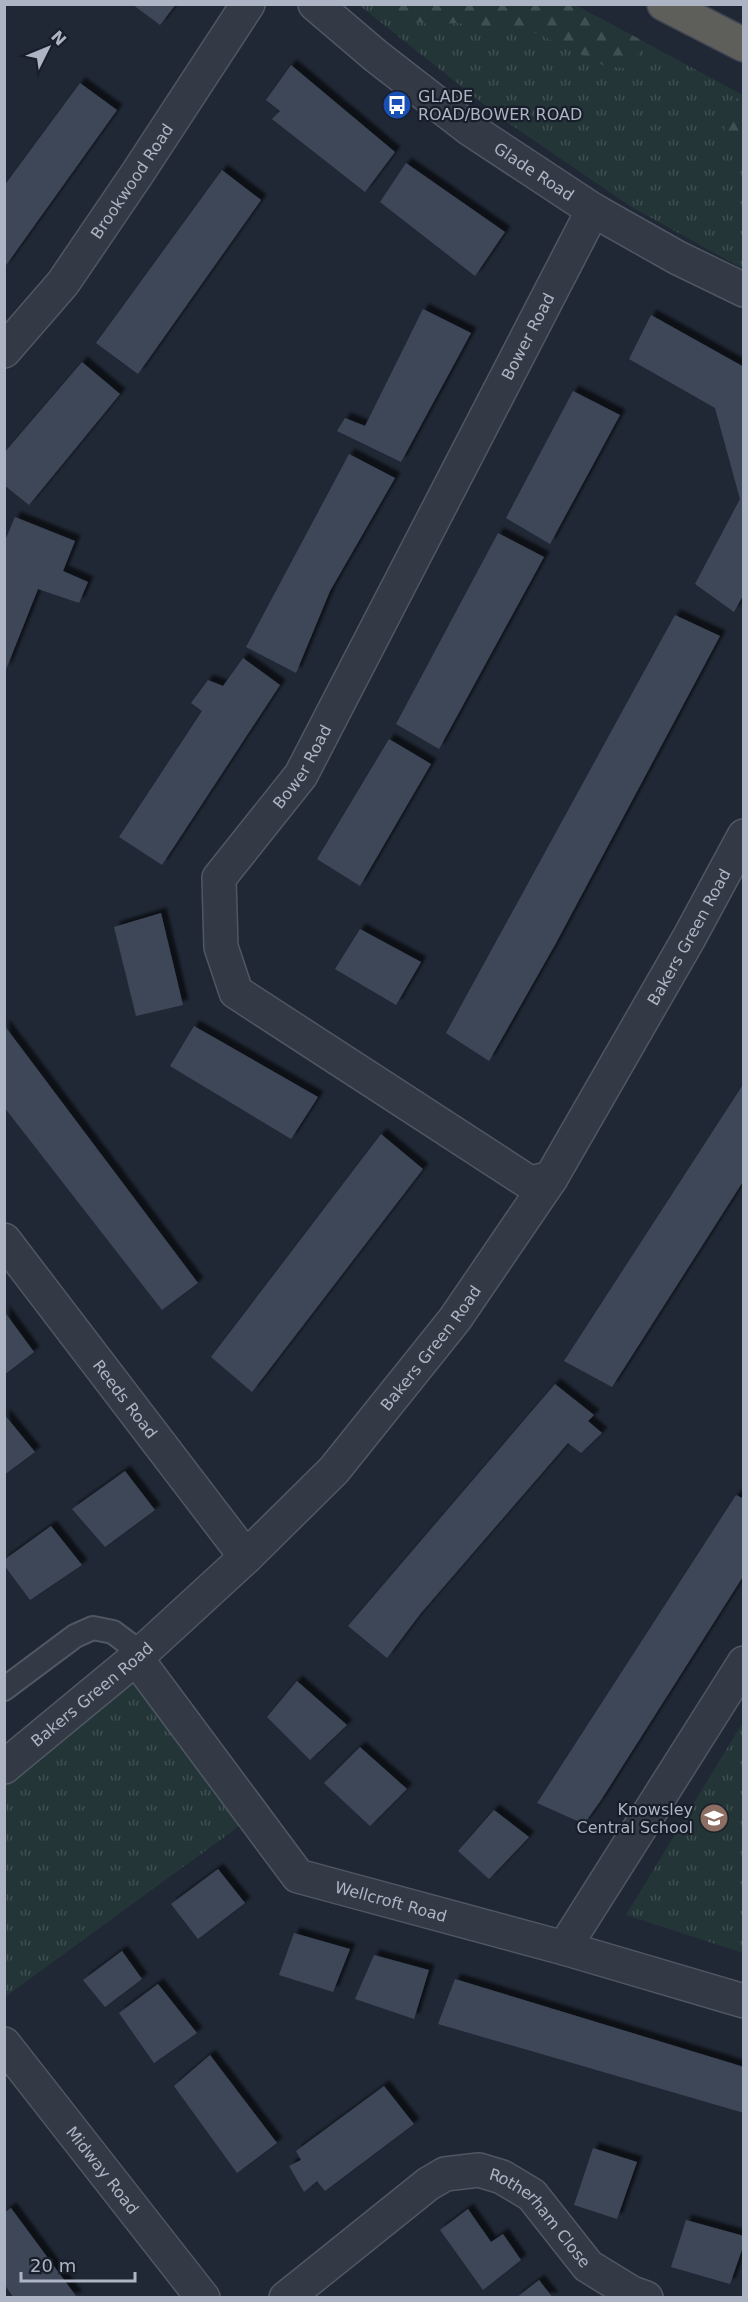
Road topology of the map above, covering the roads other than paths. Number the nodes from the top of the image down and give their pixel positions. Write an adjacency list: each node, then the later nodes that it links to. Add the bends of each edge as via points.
1 (248, 4): 7 (street, Brookwood Road, via 63,283)
2 (315, 4): 5 (street, Glade Road, via 470,129)
3 (664, 4): 4 (highway)
4 (744, 45)
5 (592, 210): 6 (street, Glade Road); 9 (street, Bower Road, via 301,775 219,878 221,948 236,992 530,1183)
6 (744, 290)
7 (4, 351)
8 (744, 836): 9 (street, Bakers Green Road)
9 (551, 1178): 11 (street, Bakers Green Road, via 455,1319 334,1470)
10 (4, 1240): 11 (street, Reeds Road)
11 (246, 1557): 12 (street, Bakers Green Road)
12 (139, 1655): 14 (lane, via 113,1632 93,1628 75,1636); 15 (street, Bakers Green Road); 16 (street, Wellcroft Road, via 298,1876)
13 (744, 1663): 16 (street)
14 (4, 1689)
15 (4, 1767)
16 (564, 1948): 17 (street, Wellcroft Road)
17 (744, 2001)
18 (4, 2044): 19 (street, Midway Road)
19 (202, 2298)
20 (286, 2298): 21 (street, Rotherham Close, via 428,2184 445,2174 479,2170 502,2176 532,2195 588,2266)
21 (646, 2298)

